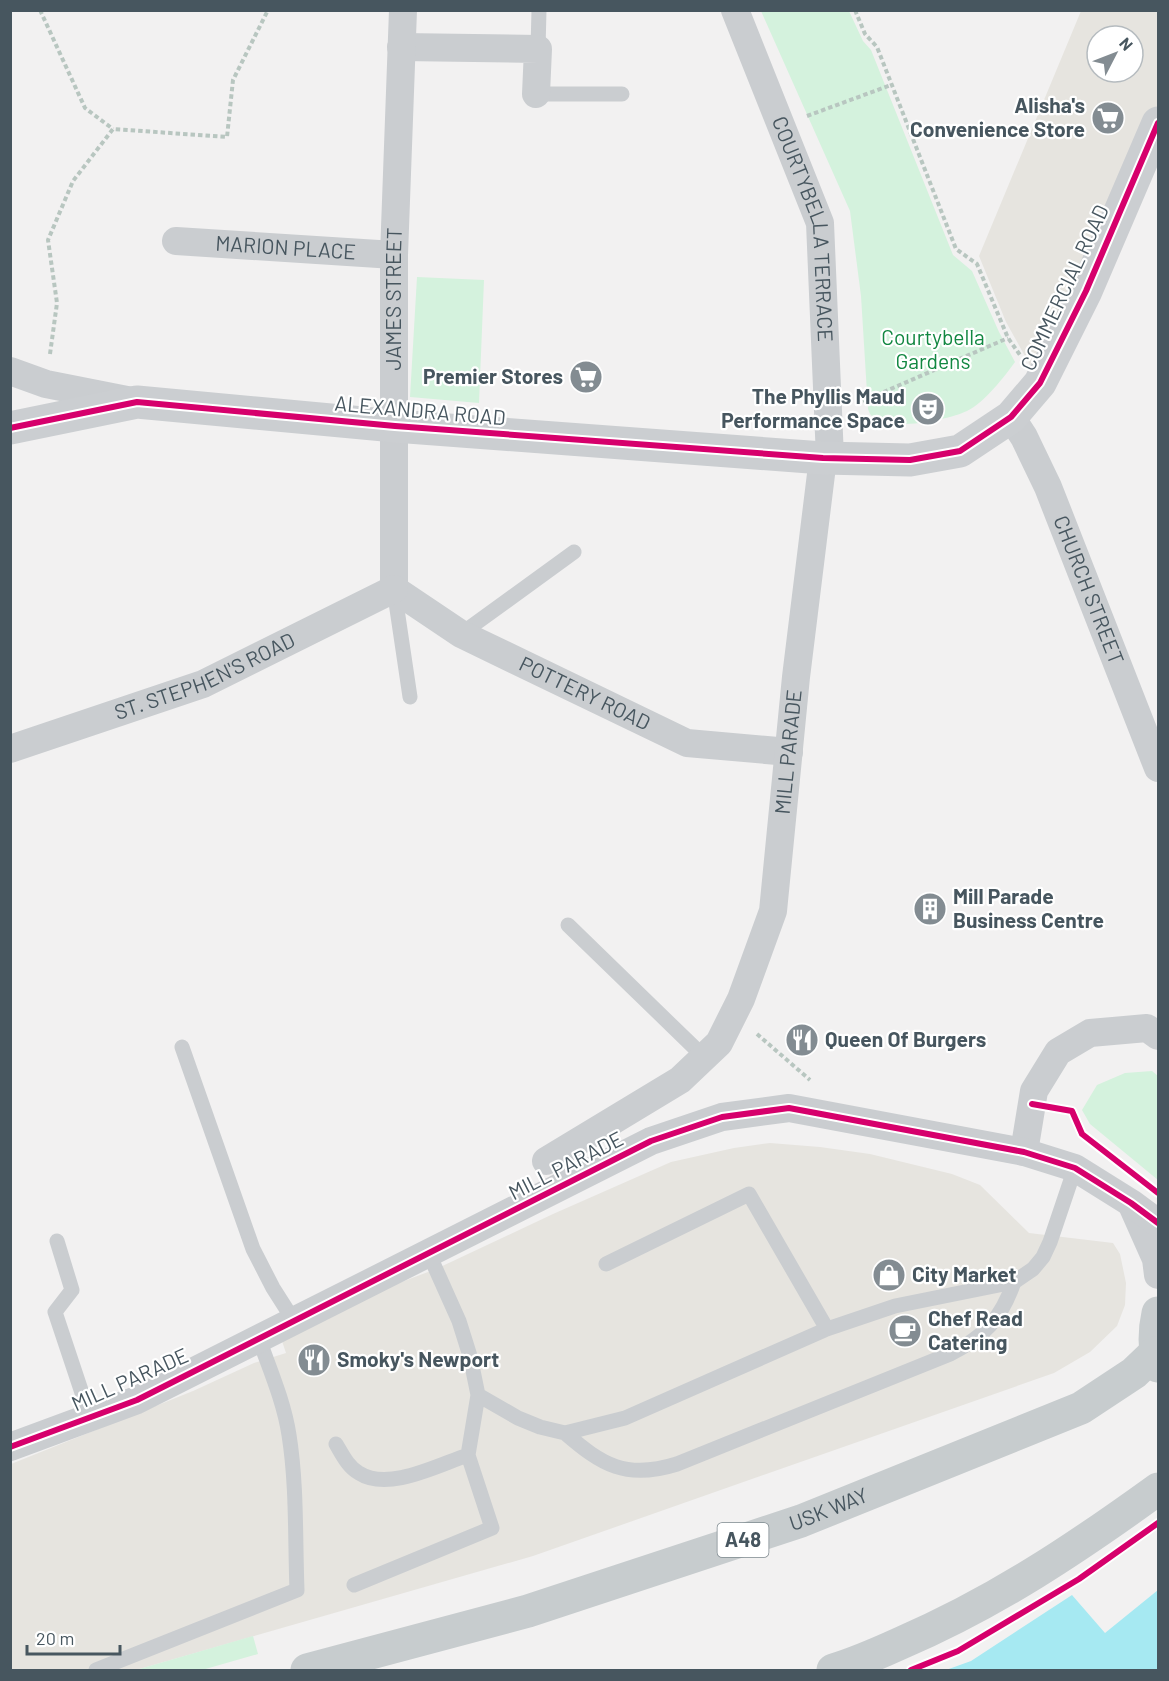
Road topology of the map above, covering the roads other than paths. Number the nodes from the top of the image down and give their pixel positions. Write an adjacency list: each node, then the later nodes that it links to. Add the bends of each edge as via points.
1 (403, 10): 4 (street, JAMES STREET)
2 (539, 10): 5 (lane)
3 (735, 10): 16 (street, COURTYBELLA TERRACE, via 820,223 828,416)
4 (401, 47): 5 (street); 10 (street, JAMES STREET)
5 (538, 49): 6 (street)
6 (536, 94): 7 (lane)
7 (622, 94)
8 (1158, 123): 13 (street, COMMERCIAL ROAD, via 1086,291 1040,383)
9 (176, 241): 10 (street, MARION PLACE)
10 (394, 255): 14 (street, JAMES STREET)
11 (10, 371): 12 (street, via 46,384)
12 (137, 402): 14 (street, ALEXANDRA ROAD); 15 (street, ALEXANDRA ROAD)
13 (1011, 417): 16 (street, COMMERCIAL ROAD, via 960,451 910,460); 23 (street, CHURCH STREET, via 1048,487)
14 (395, 426): 16 (street, ALEXANDRA ROAD); 18 (street, JAMES STREET)
15 (10, 428)
16 (826, 458): 22 (street, MILL PARADE)
17 (574, 552): 19 (lane)
18 (394, 589): 19 (street, POTTERY ROAD); 20 (lane); 21 (street, ST. STEPHEN'S ROAD, via 203,684)
19 (460, 634): 22 (street, POTTERY ROAD, via 687,743)
20 (410, 697)
21 (10, 749)
22 (789, 752): 27 (street, MILL PARADE, via 773,911 734,1014 719,1043)
23 (1158, 768)
24 (568, 925): 27 (lane)
25 (1158, 1036): 28 (street, via 1147,1028 1090,1033 1058,1052 1034,1090)
26 (182, 1047): 39 (lane, via 253,1249)
27 (704, 1058): 29 (street, MILL PARADE, via 680,1080)
28 (1024, 1152): 30 (street, MILL PARADE); 34 (street, MILL PARADE, via 789,1108 722,1117 651,1142)
29 (546, 1161)
30 (1075, 1168): 31 (street, MILL PARADE); 37 (lane, via 1043,1257)
31 (1131, 1203): 32 (street, MILL PARADE); 36 (street, via 1156,1259)
32 (1158, 1223)
33 (57, 1241): 44 (lane, via 72,1290 55,1312)
34 (429, 1254): 39 (street, MILL PARADE); 43 (lane, via 459,1321)
35 (606, 1264): 40 (lane, via 750,1194)
36 (1158, 1275)
37 (1014, 1282): 40 (lane, via 895,1306); 45 (lane, via 1000,1315 971,1344 677,1464 659,1470 623,1469 591,1455)
38 (1158, 1313): 42 (main road, A48)
39 (294, 1321): 41 (street, MILL PARADE)
40 (827, 1329): 45 (lane, via 625,1418)
41 (259, 1339): 44 (street, MILL PARADE, via 137,1400); 51 (lane, via 289,1434 297,1590)
42 (1157, 1359): 52 (main road, USK WAY / A48, via 1081,1408 801,1521 528,1611)
43 (478, 1395): 45 (lane, via 518,1418); 48 (lane)
44 (90, 1417): 47 (street, MILL PARADE)
45 (564, 1432)
46 (336, 1444): 48 (lane, via 358,1473 383,1481)
47 (10, 1447)
48 (468, 1455): 50 (lane, via 492,1528)
49 (1152, 1494): 53 (main road, via 1009,1590 932,1630)
50 (354, 1585)
51 (96, 1671)
52 (307, 1671)
53 (833, 1671)

